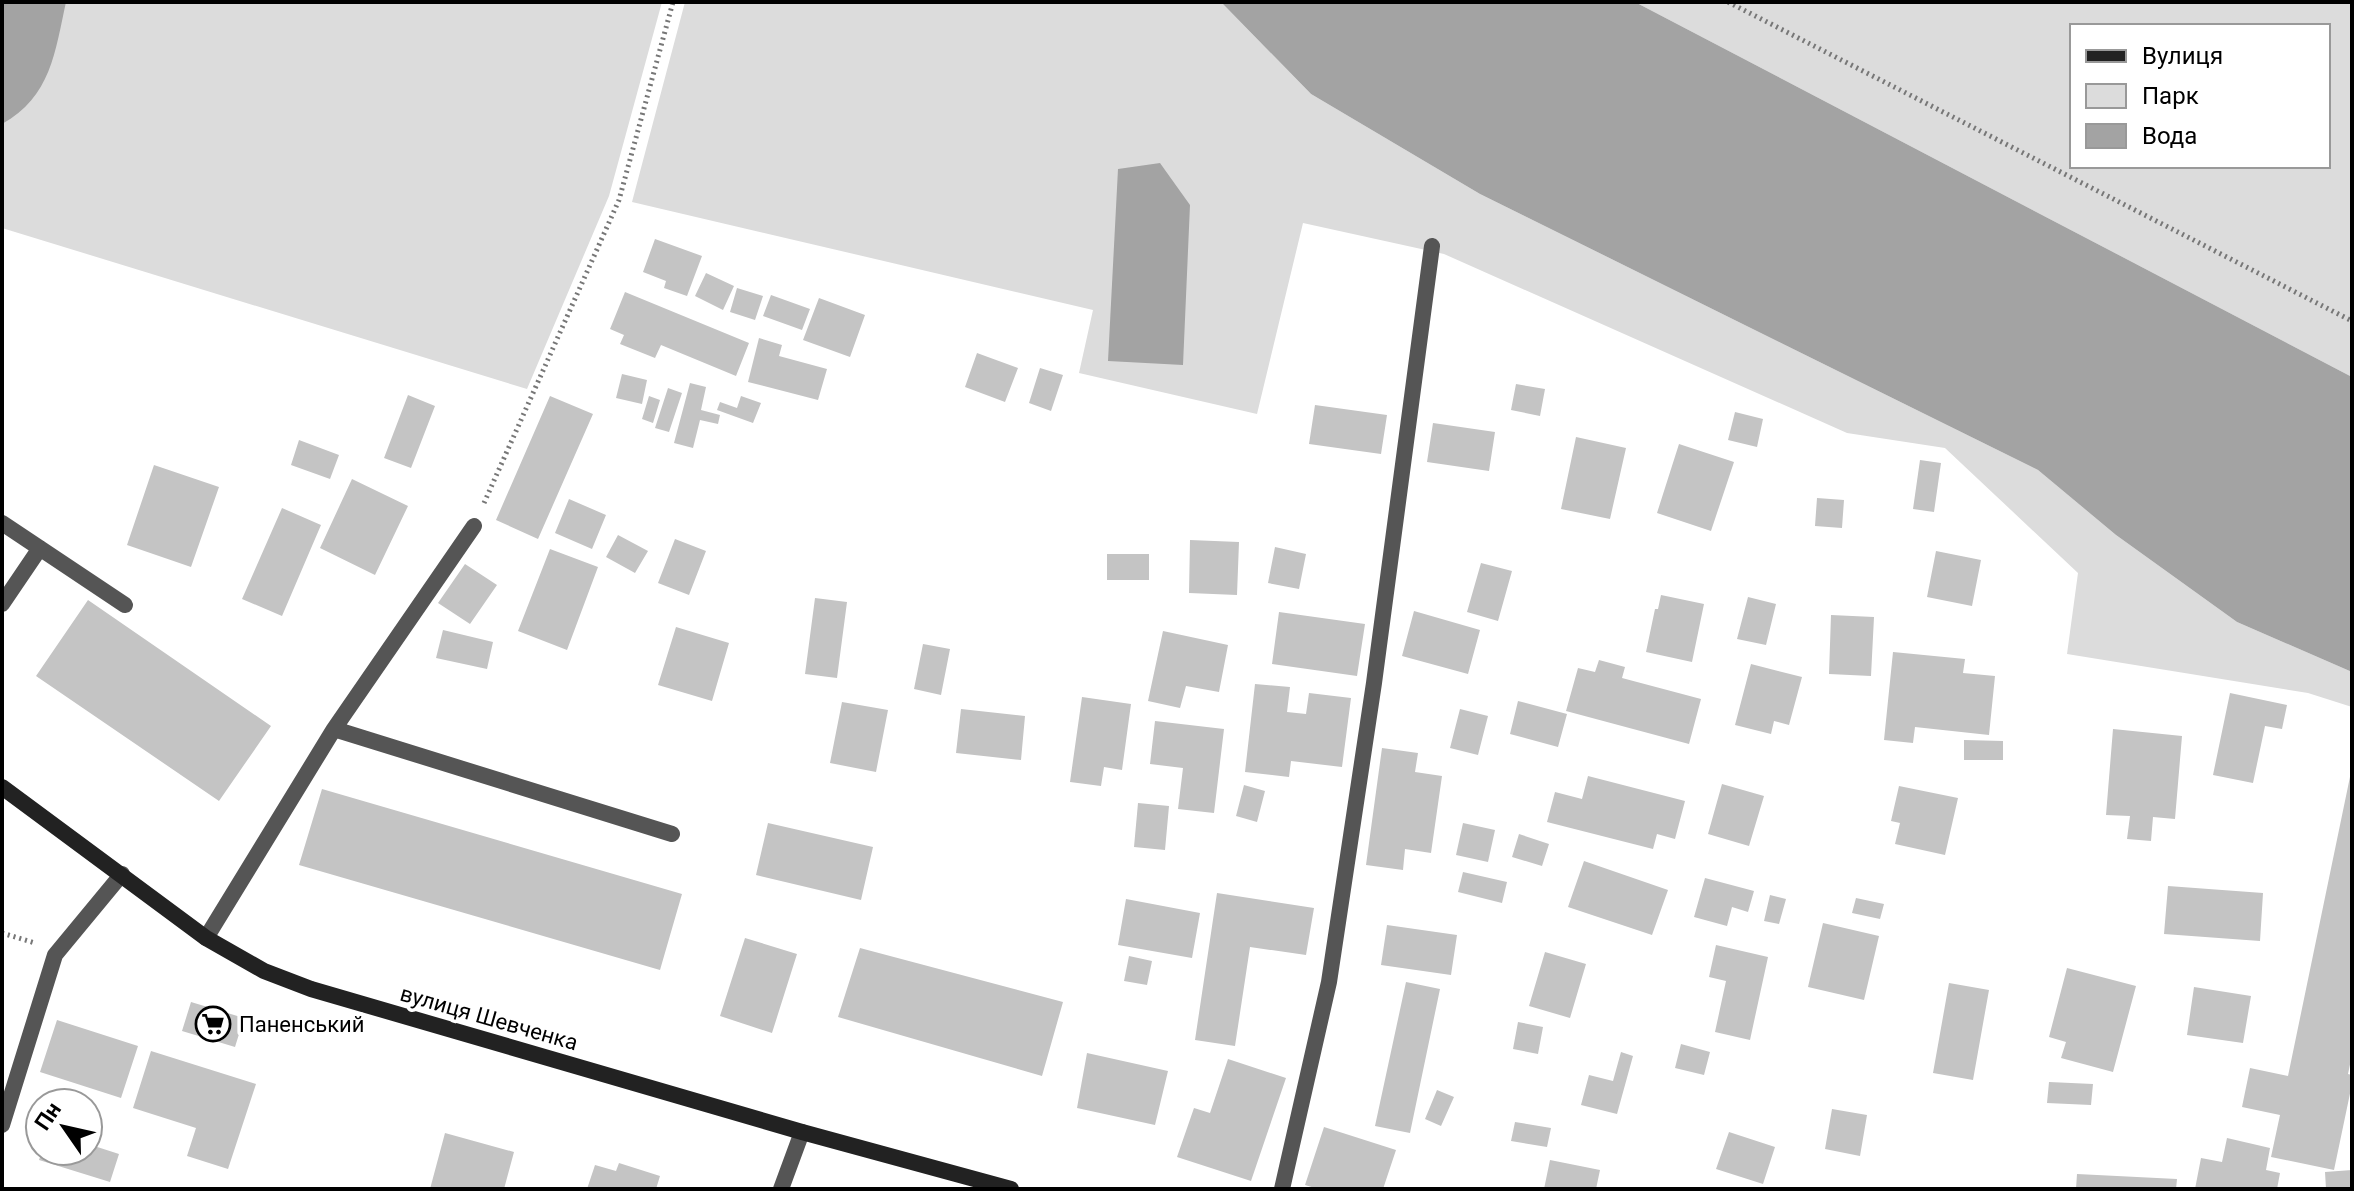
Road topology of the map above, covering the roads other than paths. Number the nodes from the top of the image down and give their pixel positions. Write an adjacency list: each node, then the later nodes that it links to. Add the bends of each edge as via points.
1 (1432, 246): 16 (street, via 1329,982)
2 (2, 523): 4 (street)
3 (474, 526): 7 (street)
4 (40, 548): 5 (street); 6 (street)
5 (2, 604)
6 (125, 605)
7 (334, 729): 9 (street); 11 (street)
8 (2, 787): 10 (main road, вулиця Шевченка)
9 (672, 834)
10 (122, 874): 11 (main road, вулиця Шевченка); 12 (street, via 55,955)
11 (206, 938): 13 (main road, вулиця Шевченка, via 264,971 311,989)
12 (2, 1125)
13 (802, 1132): 14 (street); 15 (main road, вулиця Шевченка)
14 (781, 1189)
15 (1011, 1189)
16 (1282, 1189)

